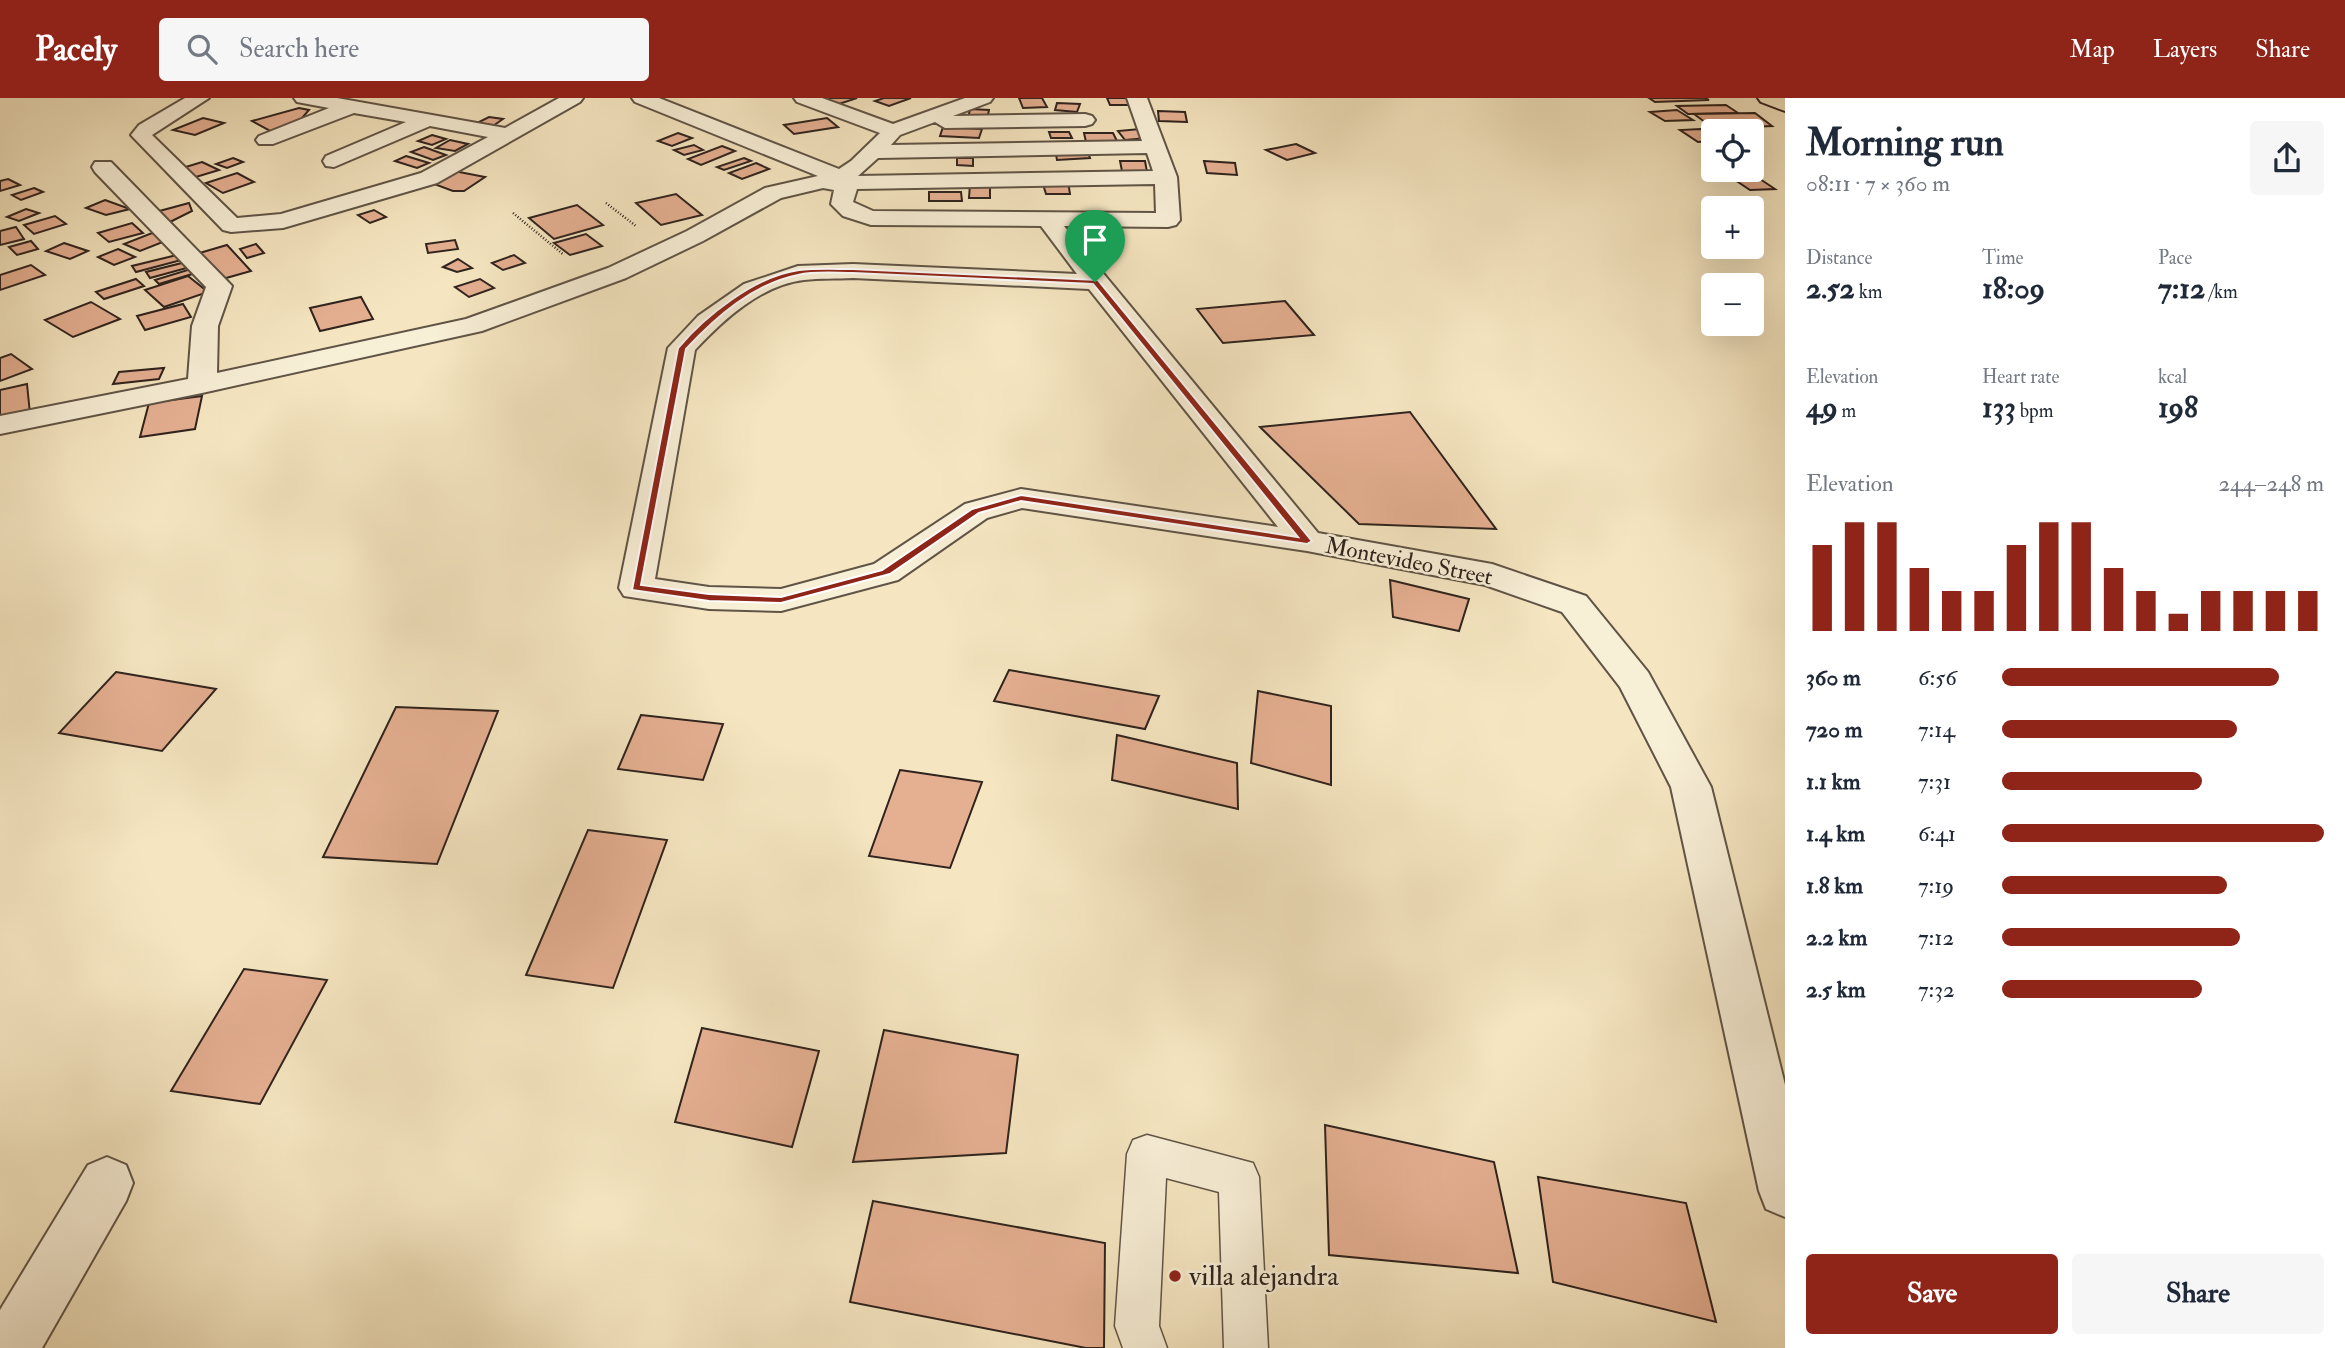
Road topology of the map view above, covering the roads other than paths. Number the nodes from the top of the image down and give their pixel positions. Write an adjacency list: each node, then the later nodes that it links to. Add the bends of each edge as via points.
1 (199, 98): 14 (street, via 141,135 231,225 283,221 429,178)
2 (304, 98): 10 (street)
3 (642, 98): 21 (street)
4 (804, 98): 13 (street)
5 (1137, 98): 16 (street)
6 (1768, 98): 9 (main road)
7 (560, 99): 14 (street)
8 (965, 100): 13 (street)
9 (1785, 105)
10 (353, 106): 11 (street); 15 (street)
11 (428, 120): 14 (street); 18 (street)
12 (1085, 120): 13 (street)
13 (904, 127): 17 (street)
14 (506, 134)
15 (266, 140)
16 (1157, 147): 17 (street); 20 (street)
17 (871, 152): 21 (street)
18 (334, 161)
19 (103, 167): 24 (street, via 219,286 205,326)
20 (1166, 177): 21 (street); 21 (street, via 1168,220 871,218 842,204)
21 (838, 181): 24 (street, via 774,193 695,236 596,280 473,325)
22 (1052, 227): 23 (street)
23 (1095, 282): 26 (street); 26 (street, Montevideo Street, via 797,272 752,289 707,322 682,348 636,588 709,598 781,600 886,572 975,511 1021,498)
24 (202, 385): 25 (street)
25 (0, 425)
26 (1307, 541): 28 (street, Montevideo Street, via 1492,575 1574,604 1635,681 1691,787)
27 (107, 1183): 29 (street, via 16,1337)
28 (1785, 1191)
29 (0, 1348)
30 (1145, 1348): 31 (lane, via 1138,1326 1147,1154 1239,1177)
31 (1246, 1348)

